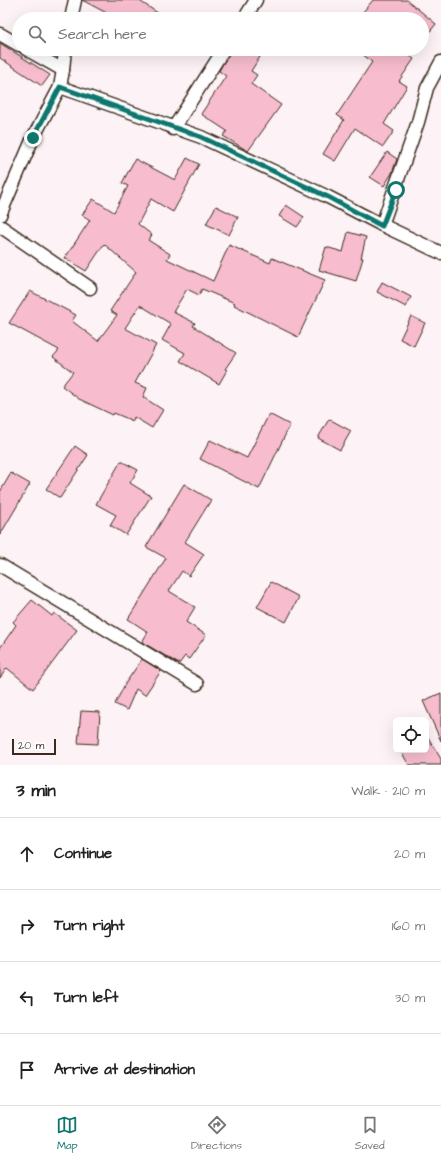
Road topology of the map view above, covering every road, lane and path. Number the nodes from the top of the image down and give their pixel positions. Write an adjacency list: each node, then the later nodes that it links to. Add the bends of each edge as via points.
1 (75, 0): 3 (street)
2 (256, 0): 4 (street)
3 (72, 12)
4 (248, 12)
5 (0, 34): 6 (street)
6 (12, 41)
7 (39, 56): 11 (street)
8 (65, 56): 11 (street)
9 (220, 56): 13 (street)
10 (441, 62): 16 (street, via 427,88 416,129)
11 (64, 70): 12 (street)
12 (60, 87): 13 (street); 14 (street, via 33,138)
13 (173, 129): 16 (street, via 201,137 236,153)
14 (0, 215)
15 (0, 226): 18 (street)
16 (382, 226): 17 (street)
17 (441, 253)
18 (90, 288)
19 (0, 565): 20 (street)
20 (196, 684)

